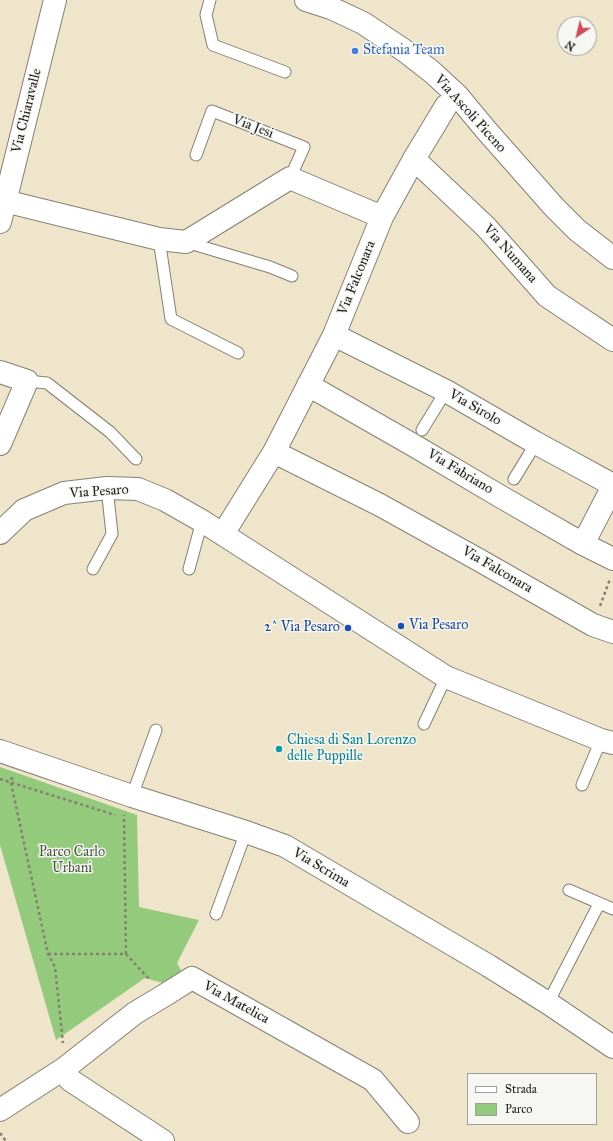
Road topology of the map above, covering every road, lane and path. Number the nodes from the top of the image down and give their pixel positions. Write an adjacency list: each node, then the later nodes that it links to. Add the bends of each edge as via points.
1 (55, 0): 9 (street, Via Chiaravalle)
2 (210, 0): 4 (lane, via 206,15 213,45)
3 (306, 0): 14 (street, Via Ascoli Piceno, via 363,23 432,72 457,95 554,207 577,230)
4 (285, 72)
5 (446, 106): 7 (street, Via Falconara)
6 (196, 155): 8 (lane, Via Jesi, via 212,111 304,147)
7 (414, 159): 10 (street, Via Falconara); 17 (street, Via Numana, via 486,227 547,296)
8 (290, 178): 10 (street); 13 (street)
9 (3, 200): 11 (street, Via Chiaravalle); 12 (street)
10 (382, 217): 16 (street, Via Falconara)
11 (0, 222)
12 (159, 239): 13 (street); 18 (lane, via 171,319)
13 (186, 242): 15 (lane)
14 (613, 258)
15 (292, 276)
16 (334, 335): 21 (street, Via Falconara); 22 (street, Via Sirolo)
17 (613, 340)
18 (238, 353)
19 (0, 372): 20 (street)
20 (27, 381): 25 (street); 27 (lane, via 47,383 110,432)
21 (308, 384): 26 (street, Via Falconara); 34 (street, Via Fabriano)
22 (446, 391): 23 (lane); 24 (street, Via Sirolo)
23 (422, 430)
24 (536, 443): 28 (lane); 29 (street, Via Sirolo)
25 (0, 444)
26 (274, 452): 33 (street, Via Falconara); 38 (street, Via Falconara, via 380,505)
27 (136, 459)
28 (514, 479)
29 (613, 486): 34 (street)
30 (107, 488): 31 (street, Via Pesaro, via 138,489 165,500); 32 (street, Via Pesaro, via 64,493 24,510); 36 (lane, via 112,534)
31 (202, 521): 33 (street, Via Pesaro); 37 (lane)
32 (0, 533)
33 (223, 534): 39 (street, Via Pesaro)
34 (583, 544): 35 (street, Via Fabriano)
35 (612, 568): 38 (path)
36 (93, 569)
37 (189, 569)
38 (603, 628)
39 (446, 677): 40 (lane); 42 (street, Via Pesaro)
40 (424, 724)
41 (156, 730): 47 (lane)
42 (607, 741): 46 (lane, Via Pesaro)
43 (8, 754): 45 (path); 47 (street, Via Scrima)
44 (0, 779): 45 (path)
45 (11, 783): 48 (path); 54 (path)
46 (582, 785)
47 (132, 796): 49 (street, Via Scrima); 55 (path, via 124,817)
48 (116, 815)
49 (246, 832): 53 (lane); 57 (street, Via Scrima, via 284,846)
50 (569, 890): 51 (lane)
51 (600, 904): 52 (lane); 57 (lane)
52 (613, 909)
53 (216, 914)
54 (48, 954): 55 (path); 59 (path, via 55,968)
55 (126, 954): 56 (path)
56 (165, 996): 59 (street, Via Matelica, via 135,1013); 61 (street, Via Matelica, via 192,978 373,1080)
57 (548, 1003): 58 (street, Via Scrima)
58 (613, 1047)
59 (65, 1068): 60 (street, Via Matelica); 64 (street, via 70,1080)
60 (0, 1110)
61 (408, 1122)
62 (0, 1133): 63 (path)
63 (6, 1141)
64 (163, 1141)

